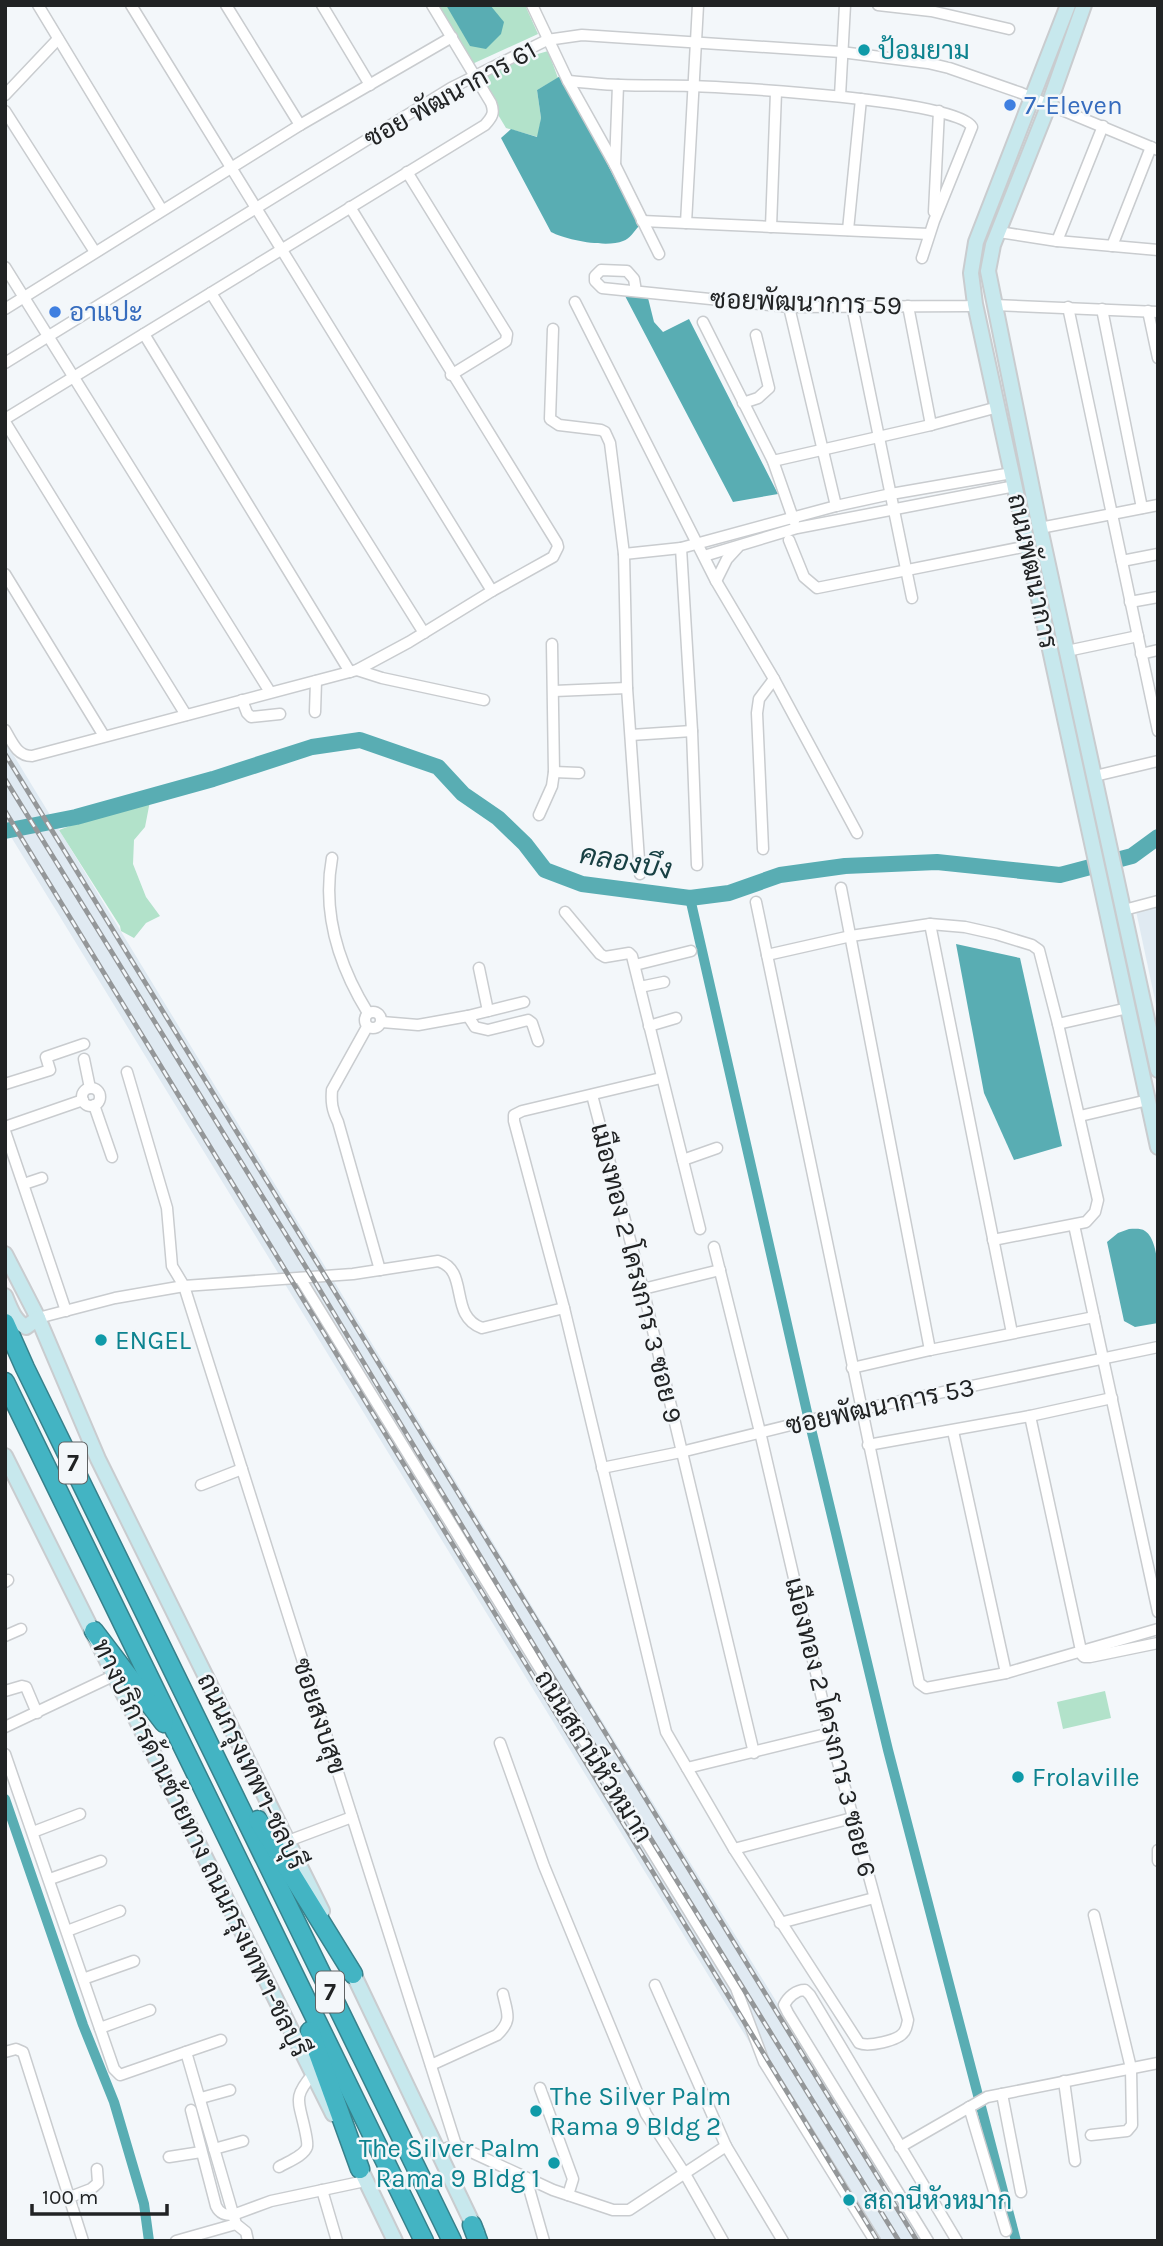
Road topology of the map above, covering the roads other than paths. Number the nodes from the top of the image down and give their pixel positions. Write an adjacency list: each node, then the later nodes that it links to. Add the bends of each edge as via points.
1 (38, 5): 14 (street)
2 (131, 5): 35 (street)
3 (226, 5): 31 (street)
4 (322, 5): 20 (street)
5 (432, 5): 13 (street)
6 (532, 5): 15 (street)
7 (698, 5): 16 (street)
8 (845, 5): 17 (street)
9 (878, 5): 12 (street, via 931,11)
10 (1068, 5): 26 (main road, ถนนพัฒนาการ)
11 (1084, 5): 28 (main road, ถนนพัฒนาการ)
12 (1009, 29)
13 (452, 37): 18 (street); 20 (street)
14 (58, 39): 24 (street); 39 (street)
15 (547, 40): 16 (street, ซอย พัฒนาการ 61, via 582,35); 18 (street, ซอย พัฒนาการ 61); 19 (street)
16 (695, 42): 17 (street, ซอย พัฒนาการ 61); 22 (street)
17 (841, 52): 25 (street); 26 (street, ซอย พัฒนาการ 61, via 949,68)
18 (474, 75): 36 (street, via 491,103 491,118); 38 (street, ซอย พัฒนาการ 61)
19 (568, 81): 21 (street); 34 (street)
20 (370, 85): 31 (street)
21 (618, 85): 22 (street); 34 (street)
22 (693, 86): 23 (street); 42 (street)
23 (776, 92): 25 (street); 43 (street)
24 (5, 95)
25 (840, 96): 27 (street)
26 (1032, 98): 28 (street, ซอย พัฒนาการ 61); 59 (main road, ถนนพัฒนาการ, via 973,254)
27 (862, 99): 30 (street); 44 (street)
28 (1049, 104): 32 (street, ซอย พัฒนาการ 61); 45 (main road, ถนนพัฒนาการ)
29 (5, 111): 51 (street)
30 (939, 111): 41 (street); 41 (street, via 968,121 972,127)
31 (300, 125): 35 (street)
32 (1103, 126): 33 (street, ซอย พัฒนาการ 61); 47 (street)
33 (1154, 148): 48 (street)
34 (615, 165): 40 (street)
35 (232, 168): 38 (street); 39 (street)
36 (407, 172): 37 (street); 75 (street, via 507,334 506,341)
37 (350, 207): 49 (street); 75 (street)
38 (257, 209): 49 (street); 72 (street, ซอย พัฒนาการ 61)
39 (162, 210): 51 (street)
40 (642, 221): 42 (street); 52 (street)
41 (934, 221): 46 (street)
42 (686, 223): 43 (street)
43 (771, 227): 44 (street)
44 (848, 230): 46 (street)
45 (999, 232): 47 (street); 60 (main road, ถนนพัฒนาการ, via 988,271)
46 (929, 234): 53 (street)
47 (1057, 240): 48 (street)
48 (1112, 246): 50 (street)
49 (282, 249): 56 (street); 105 (street)
50 (1158, 250)
51 (95, 252): 57 (street)
52 (659, 254)
53 (922, 258)
54 (5, 267): 57 (street)
55 (636, 291): 63 (street, ซอยพัฒนาการ 59)
56 (211, 293): 70 (street); 109 (street)
57 (24, 298): 65 (street); 72 (street)
58 (575, 302): 95 (street)
59 (975, 304): 62 (street, ซอยพัฒนาการ 59); 78 (main road, ถนนพัฒนาการ)
60 (994, 305): 64 (street); 92 (main road, ถนนพัฒนาการ)
61 (852, 306): 62 (street, ซอยพัฒนาการ 59); 63 (street, ซอยพัฒนาการ 59); 81 (street)
62 (908, 306): 80 (street)
63 (789, 307): 82 (street)
64 (1068, 307): 66 (street); 90 (street)
65 (5, 309)
66 (1102, 309): 67 (street); 88 (street)
67 (1153, 312): 73 (street)
68 (703, 321): 77 (street)
69 (553, 329): 98 (street, via 550,419 559,425 601,430 608,437)
70 (144, 334): 76 (street); 115 (street)
71 (757, 335): 77 (street, via 769,388)
72 (48, 337): 74 (street, ซอย พัฒนาการ 61); 76 (street)
73 (1158, 358)
74 (5, 363)
75 (451, 374): 105 (street, via 558,547 553,557)
76 (75, 376): 79 (street); 121 (street)
77 (743, 403): 83 (street)
78 (998, 407): 80 (street); 84 (main road, ถนนพัฒนาการ)
79 (5, 420): 126 (street)
80 (931, 425): 81 (street)
81 (878, 437): 82 (street); 85 (street)
82 (822, 450): 83 (street); 87 (street)
83 (773, 461): 91 (street)
84 (1013, 480): 85 (street); 89 (street); 93 (main road, ถนนพัฒนาการ)
85 (891, 494): 87 (street); 89 (street)
86 (1158, 505): 88 (street)
87 (835, 506): 91 (street)
88 (1142, 508): 90 (street)
89 (894, 510): 91 (street); 102 (street)
90 (1112, 514): 92 (street); 101 (street)
91 (795, 523): 95 (street); 96 (street)
92 (1041, 528): 93 (main road); 113 (main road, ถนนพัฒนาการ)
93 (1026, 538): 102 (street); 156 (main road, ถนนพัฒนาการ)
94 (789, 540): 102 (street, via 804,577 817,588)
95 (697, 545): 97 (street); 100 (street)
96 (739, 547): 100 (street); 104 (street)
97 (681, 548): 98 (street); 128 (street)
98 (624, 554): 119 (street)
99 (1158, 554): 101 (street)
100 (704, 556): 104 (street)
101 (1122, 561): 108 (street)
102 (907, 569): 107 (street)
103 (5, 574): 131 (street)
104 (716, 581): 116 (street)
105 (492, 591): 109 (street)
106 (1158, 597): 108 (street)
107 (912, 598)
108 (1130, 602): 110 (street)
109 (424, 633): 115 (street)
110 (1138, 636): 113 (street); 114 (street)
111 (552, 644): 120 (street)
112 (1158, 650): 114 (street)
113 (1067, 651): 135 (main road, ถนนพัฒนาการ)
114 (1141, 654): 118 (street)
115 (353, 671): 117 (street); 123 (street)
116 (774, 679): 137 (street); 138 (street, via 759,699 757,713)
117 (316, 681): 121 (street); 124 (street)
118 (1153, 687): 129 (street)
119 (627, 688): 120 (street); 130 (street)
120 (554, 691): 133 (street)
121 (270, 692): 122 (street)
122 (242, 700): 125 (street, via 251,717); 126 (street)
123 (484, 700)
124 (315, 712)
125 (279, 714)
126 (186, 715): 131 (street)
127 (5, 730): 131 (street, via 18,752 27,756)
128 (692, 731): 130 (street); 140 (street)
129 (1158, 731)
130 (631, 735): 141 (street)
131 (104, 736)
132 (1158, 761): 135 (street)
133 (554, 772): 134 (street); 136 (street)
134 (579, 774)
135 (1095, 776): 145 (main road, ถนนพัฒนาการ)
136 (539, 815)
137 (857, 833)
138 (763, 849)
139 (332, 858): 158 (street, via 330,914 347,977)
140 (697, 865)
141 (640, 874)
142 (841, 888): 148 (street)
143 (1158, 901): 145 (street)
144 (756, 902): 150 (street)
145 (1124, 910): 167 (main road, ถนนพัฒนาการ)
146 (565, 912): 151 (street, via 600,954 609,958 629,953)
147 (930, 924): 148 (street); 162 (street, via 965,927 1039,950); 189 (street)
148 (851, 936): 150 (street); 205 (street)
149 (691, 951): 151 (street)
150 (767, 955): 207 (street)
151 (635, 965): 154 (street)
152 (479, 968): 157 (street)
153 (664, 982): 154 (street)
154 (640, 987): 163 (street)
155 (524, 1002): 157 (street)
156 (1128, 1008): 162 (street); 168 (main road, ถนนพัฒนาการ)
157 (488, 1011): 159 (street)
158 (368, 1013): 161 (street, via 379,1014); 164 (street)
159 (468, 1016): 161 (street, via 418,1025); 165 (street, via 475,1027 488,1030 528,1020)
160 (676, 1018): 163 (street)
161 (382, 1022): 164 (street, via 375,1029)
162 (1058, 1024): 179 (street)
163 (649, 1026): 172 (street)
164 (368, 1027): 192 (street, via 331,1099)
165 (538, 1041)
166 (84, 1044): 173 (street, via 46,1057 50,1070)
167 (1154, 1050): 168 (main road); 170 (main road, ถนนพัฒนาการ)
168 (1138, 1053): 177 (main road, ถนนพัฒนาการ)
169 (84, 1059): 174 (street)
170 (1158, 1070)
171 (127, 1072): 195 (street, ซอยสงบสุข, via 165,1199 172,1266)
172 (661, 1078): 175 (street); 184 (street)
173 (5, 1084)
174 (90, 1088): 176 (street); 178 (street, via 99,1093)
175 (592, 1095): 196 (street, เมืองทอง 2 โครงการ 3 ซอย 9); 198 (street, via 514,1115)
176 (83, 1100): 178 (street); 180 (street)
177 (1148, 1100): 179 (street); 181 (main road, ถนนพัฒนาการ)
178 (94, 1105): 183 (street)
179 (1080, 1116): 187 (street, via 1098,1200 1086,1222)
180 (5, 1129): 186 (street)
181 (1158, 1147)
182 (717, 1148): 184 (street)
183 (112, 1157)
184 (683, 1160): 188 (street)
185 (42, 1178): 186 (street)
186 (24, 1184): 199 (street)
187 (1073, 1225): 189 (street); 200 (street)
188 (700, 1229)
189 (993, 1240): 203 (street)
190 (714, 1247): 193 (street, เมืองทอง 2 โครงการ 3 ซอย 6)
191 (5, 1254): 201 (main road)
192 (380, 1270): 194 (street); 198 (street, via 438,1261 447,1264 453,1270 465,1314 472,1325 482,1328)
193 (720, 1270): 196 (street); 213 (street, เมืองทอง 2 โครงการ 3 ซอย 6)
194 (300, 1278): 195 (street); 309 (street, ถนนสถานีหัวหมาก, via 736,1988 764,2062)
195 (184, 1286): 199 (street); 218 (street, ซอยสงบสุข)
196 (643, 1289): 215 (street, เมืองทอง 2 โครงการ 3 ซอย 9)
197 (5, 1296): 201 (main road, via 21,1324 26,1327)
198 (564, 1308): 217 (street)
199 (66, 1311): 201 (street)
200 (1094, 1317): 203 (street); 206 (street)
201 (38, 1318): 243 (main road, via 98,1459)
202 (5, 1323): 233 (highway, ถนนกรุงเทพฯ-ชลบุรี / 7)
203 (1012, 1333): 205 (street)
204 (1158, 1347): 206 (street, ซอยพัฒนาการ 53)
205 (930, 1350): 207 (street)
206 (1102, 1358): 209 (street); 210 (street, ซอยพัฒนาการ 53)
207 (852, 1368): 210 (street)
208 (5, 1382): 237 (highway, ถนนกรุงเทพฯ-ชลบุรี / 7)
209 (1112, 1398): 211 (street); 220 (street)
210 (860, 1409): 213 (street, ซอยพัฒนาการ 53); 214 (street)
211 (1030, 1416): 212 (street); 226 (street)
212 (953, 1431): 214 (street); 227 (street)
213 (760, 1432): 215 (street, ซอยพัฒนาการ 53); 232 (street, เมืองทอง 2 โครงการ 3 ซอย 6)
214 (868, 1445): 227 (street, via 919,1683 926,1688)
215 (681, 1452): 217 (street, ซอยพัฒนาการ 53); 235 (street, เมืองทอง 2 โครงการ 3 ซอย 9)
216 (5, 1456): 223 (main road, ทางบริการด้านซ้ายทาง ถนนกรุงเทพฯ-ชลบุรี)
217 (602, 1468): 238 (street, via 666,1732)
218 (242, 1469): 219 (street); 240 (street, ซอยสงบสุข)
219 (201, 1485)
220 (1158, 1612)
221 (21, 1629): 224 (street)
222 (1158, 1629): 226 (street)
223 (94, 1631): 228 (main road, ทางบริการด้านซ้ายทาง ถนนกรุงเทพฯ-ชลบุรี); 237 (highway)
224 (5, 1636)
225 (1158, 1643): 226 (street, via 1084,1657)
226 (1081, 1650): 227 (street)
227 (1006, 1673)
228 (115, 1675): 230 (street); 268 (main road, ทางบริการด้านซ้ายทาง ถนนกรุงเทพฯ-ชลบุรี)
229 (5, 1691): 230 (street, via 26,1687)
230 (37, 1713): 231 (street)
231 (5, 1727)
232 (830, 1733): 235 (street); 241 (street, เมืองทอง 2 โครงการ 3 ซอย 6)
233 (210, 1743): 256 (highway); 305 (highway, ถนนกรุงเทพฯ-ชลบุรี / 7)
234 (500, 1743): 288 (street, via 544,1866 646,2114)
235 (754, 1753): 238 (street)
236 (5, 1754): 242 (street)
237 (187, 1754): 254 (highway, ถนนกรุงเทพฯ-ชลบุรี / 7)
238 (687, 1768): 244 (street)
239 (80, 1814): 242 (street)
240 (352, 1817): 243 (street); 266 (street, ซอยสงบสุข)
241 (852, 1818): 244 (street); 249 (street, เมืองทอง 2 โครงการ 3 ซอย 6)
242 (33, 1832): 248 (street)
243 (288, 1841): 256 (main road)
244 (734, 1849): 252 (street)
245 (1158, 1850): 247 (street)
246 (101, 1861): 248 (street)
247 (1158, 1861)
248 (50, 1879): 253 (street)
249 (874, 1898): 252 (street); 252 (street, เมืองทอง 2 โครงการ 3 ซอย 6, via 908,2020 896,2038 866,2046 859,2043)
250 (120, 1911): 253 (street)
251 (1094, 1915): 267 (street)
252 (780, 1923)
253 (67, 1931): 257 (street)
254 (284, 1956): 289 (highway); 304 (highway, ถนนกรุงเทพฯ-ชลบุรี / 7)
255 (134, 1961): 257 (street)
256 (353, 1974): 282 (main road)
257 (83, 1979): 261 (street)
258 (655, 1984): 279 (street)
259 (503, 1994): 266 (street, via 509,2019 505,2028)
260 (150, 2010): 261 (street)
261 (100, 2028): 264 (street, via 120,2075)
262 (220, 2040): 264 (street)
263 (5, 2052): 294 (street, via 23,2052)
264 (186, 2052): 273 (street)
265 (1158, 2063): 267 (street)
266 (430, 2065): 278 (street, ซอยสงบสุข)
267 (1131, 2068): 269 (street); 276 (street, via 1130,2129)
268 (313, 2074): 286 (street, via 298,2097 307,2147); 289 (main road, ทางบริการด้านซ้ายทาง ถนนกรุงเทพฯ-ชลบุรี)
269 (1064, 2081): 272 (street); 285 (street)
270 (540, 2088): 293 (street, via 573,2179)
271 (230, 2090): 273 (street)
272 (1002, 2094): 274 (street); 292 (street)
273 (201, 2098): 281 (street)
274 (971, 2105): 280 (street); 296 (street)
275 (191, 2110): 283 (street)
276 (1091, 2135)
277 (243, 2141): 281 (street)
278 (456, 2145): 282 (street); 290 (street)
279 (726, 2146): 288 (street); 308 (street)
280 (900, 2147): 310 (street, via 810,1995 800,1990 784,2005 788,2013); 311 (street)
281 (214, 2149): 295 (street)
282 (438, 2151): 297 (main road)
283 (201, 2152): 284 (street); 295 (street, via 219,2211)
284 (169, 2157)
285 (1075, 2161)
286 (279, 2167)
287 (97, 2169): 294 (street, via 98,2183)
288 (685, 2174): 293 (street, via 629,2210 613,2210); 307 (street)
289 (363, 2175): 291 (street); 303 (main road, ทางบริการด้านซ้ายทาง ถนนกรุงเทพฯ-ชลบุรี)
290 (526, 2178): 293 (street); 306 (street)
291 (321, 2190): 295 (street, via 271,2202); 302 (street)
292 (1021, 2192)
293 (568, 2195)
294 (70, 2197): 299 (street)
295 (234, 2219): 298 (street); 301 (street)
296 (1006, 2231)
297 (477, 2235)
298 (196, 2239): 300 (street)
299 (83, 2241)
300 (176, 2241)
301 (248, 2241)
302 (337, 2241)
303 (395, 2241)
304 (424, 2241)
305 (452, 2241)
306 (544, 2241)
307 (723, 2241)
308 (783, 2241)
309 (874, 2241)
310 (928, 2241)
311 (957, 2241)

